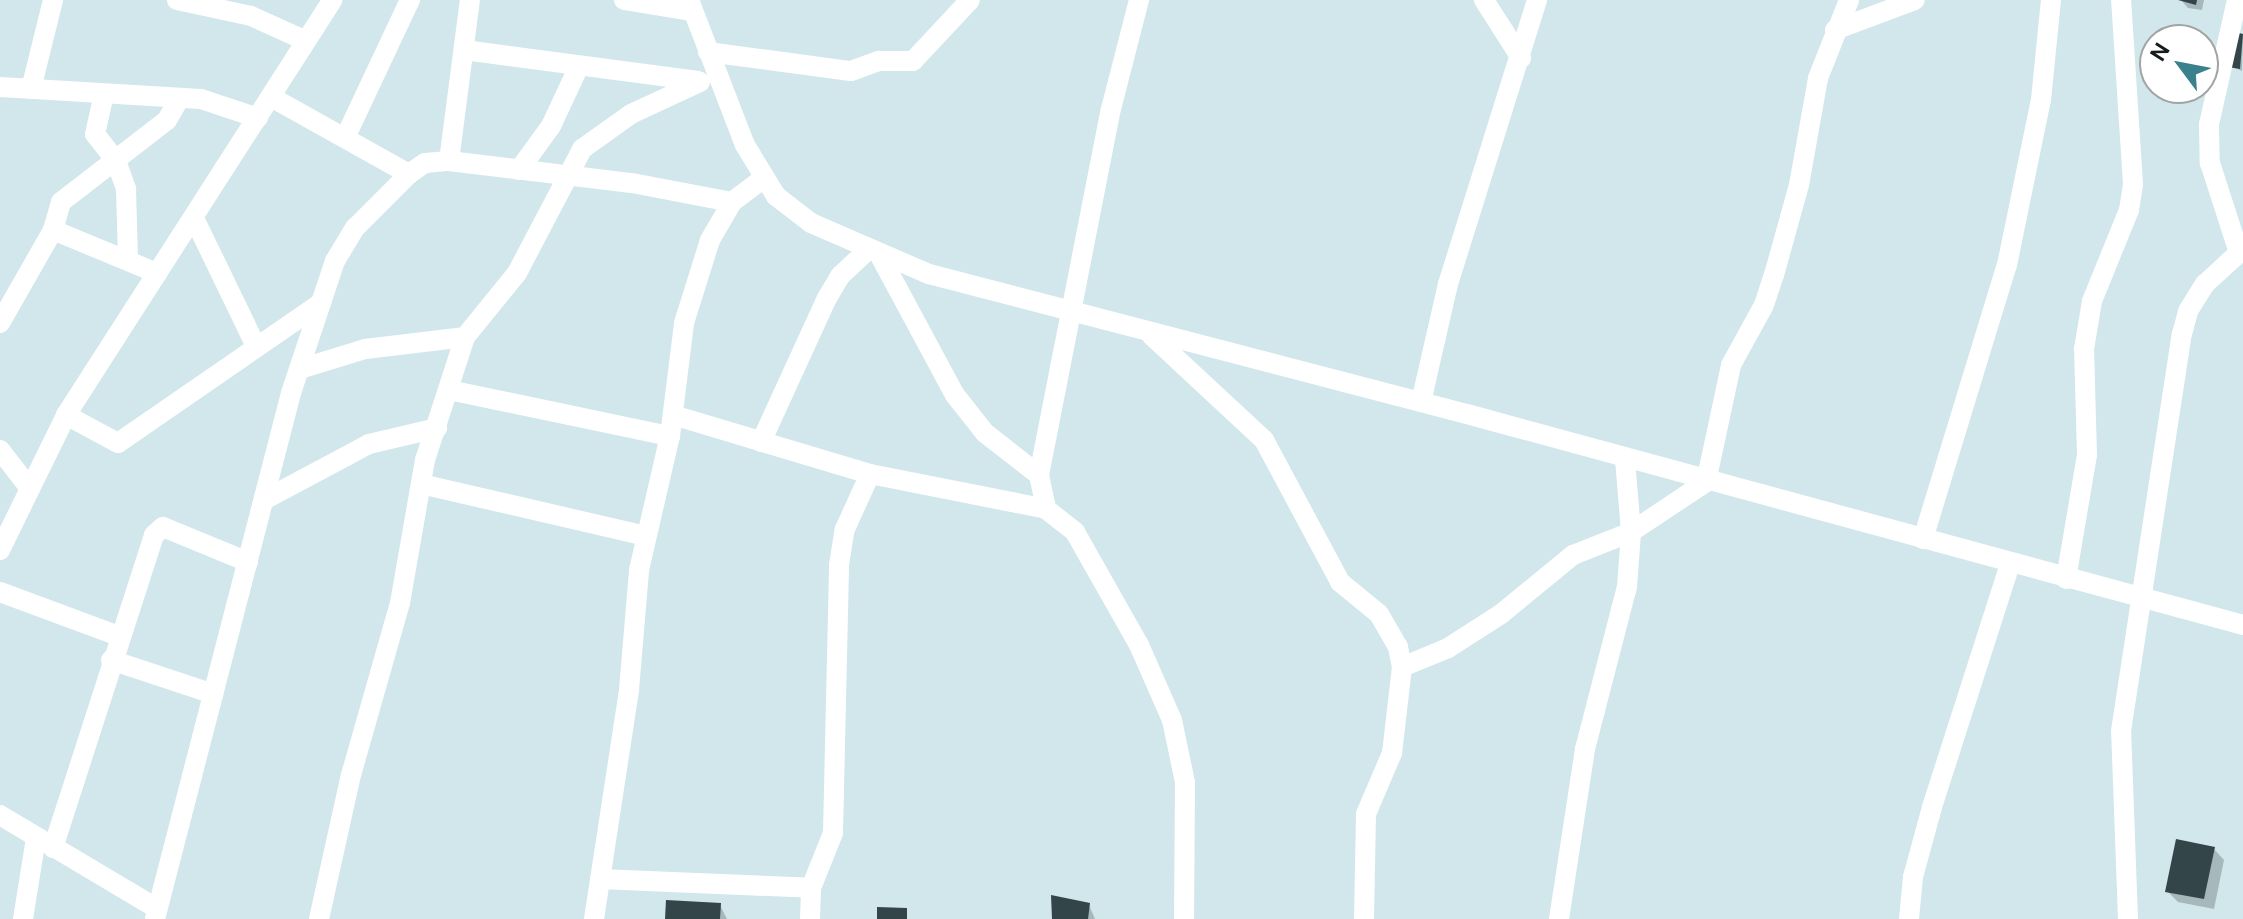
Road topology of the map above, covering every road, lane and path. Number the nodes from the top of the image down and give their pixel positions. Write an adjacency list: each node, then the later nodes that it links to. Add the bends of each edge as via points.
1 (53, 0): 26 (street)
2 (177, 0): 17 (street)
3 (332, 0): 19 (street)
4 (410, 0): 31 (street)
5 (624, 0): 16 (street)
6 (970, 0): 21 (street, via 913,61 879,61 851,71)
7 (1139, 0): 46 (street)
8 (1484, 0): 22 (street)
9 (1537, 0): 22 (street)
10 (1849, 0): 18 (street)
11 (1915, 0): 18 (street)
12 (2051, 0): 70 (street, via 2041,100 2007,265)
13 (2121, 0): 74 (street, via 2133,184 2129,210 2089,317 2084,349 2087,455)
14 (2237, 0): 42 (street, via 2209,124 2210,163)
15 (467, 1): 20 (street)
16 (690, 5): 21 (street)
17 (255, 8): 19 (street)
18 (1835, 30): 63 (street, via 1818,78 1799,185 1774,275 1731,365)
19 (304, 40): 28 (street)
20 (464, 50): 23 (street); 33 (street)
21 (708, 52): 24 (street)
22 (1521, 58): 53 (street, via 1448,284)
23 (579, 66): 24 (street); 34 (street, via 551,126)
24 (710, 83): 36 (street, via 600,135 582,149); 37 (street)
25 (0, 87): 26 (street)
26 (31, 89): 27 (street)
27 (104, 94): 29 (street); 32 (street, via 95,134)
28 (271, 97): 30 (street); 31 (street)
29 (179, 99): 30 (street, via 201,99); 32 (street, via 167,120)
30 (258, 118): 39 (street)
31 (345, 138): 35 (street)
32 (116, 161): 40 (street, via 61,202); 43 (street, via 129,205)
33 (449, 161): 34 (street); 35 (street, via 425,163)
34 (519, 170): 36 (street)
35 (409, 174): 45 (street, via 345,242)
36 (565, 175): 38 (street); 49 (street, via 543,232)
37 (763, 179): 38 (street); 41 (street, via 811,223)
38 (732, 202): 55 (street, via 696,278 684,323)
39 (194, 218): 44 (street); 50 (street)
40 (53, 230): 43 (street); 47 (street)
41 (874, 251): 46 (street, via 929,274); 58 (street, via 840,276); 62 (street, via 955,395 985,433)
42 (2241, 251): 76 (street, via 2205,284 2188,311)
43 (128, 261): 44 (street)
44 (157, 273): 54 (street)
45 (321, 303): 50 (street); 51 (street)
46 (1068, 312): 48 (street); 62 (street)
47 (0, 323)
48 (1148, 332): 53 (street); 80 (street, via 1264,440 1323,555 1340,582 1379,614 1398,647)
49 (465, 337): 51 (street, via 365,349); 52 (street)
50 (256, 346): 54 (street, via 118,443)
51 (300, 369): 66 (street)
52 (449, 390): 56 (street); 57 (street)
53 (1421, 402): 60 (street)
54 (66, 415): 65 (street)
55 (673, 415): 57 (street); 58 (street)
56 (437, 428): 64 (street); 66 (street, via 369,444)
57 (670, 436): 69 (street)
58 (761, 442): 61 (street)
59 (0, 450): 65 (street)
60 (1625, 459): 63 (street); 68 (street)
61 (870, 474): 67 (street); 85 (street, via 845,529 839,565 833,833)
62 (1039, 475): 67 (street)
63 (1706, 482): 68 (street); 70 (street)
64 (421, 484): 69 (street); 88 (street, via 400,603 351,775)
65 (28, 486): 71 (street)
66 (264, 500): 72 (street)
67 (1046, 509): 91 (street, via 1075,532 1113,591 1172,720 1185,782)
68 (1631, 532): 80 (street, via 1573,555 1501,614 1448,648); 93 (street, via 1627,587 1585,749)
69 (646, 536): 84 (street)
70 (1923, 539): 73 (street)
71 (0, 550)
72 (248, 562): 78 (street, via 159,528); 81 (street)
73 (2010, 564): 74 (street); 94 (street, via 1932,807 1913,877)
74 (2066, 579): 76 (street)
75 (0, 592): 78 (street)
76 (2141, 599): 77 (street); 95 (street, via 2121,731)
77 (2243, 625)
78 (119, 636): 79 (street)
79 (111, 660): 81 (street); 83 (street)
80 (1402, 667): 92 (street, via 1392,753 1366,814)
81 (213, 694): 86 (street)
82 (0, 815): 83 (street)
83 (44, 843): 86 (street); 87 (street)
84 (600, 879): 85 (street); 89 (street)
85 (811, 888): 90 (street)
86 (156, 913)
87 (23, 919)
88 (319, 919)
89 (594, 919)
90 (810, 919)
91 (1184, 919)
92 (1364, 919)
93 (1559, 919)
94 (1909, 919)
95 (2128, 919)

